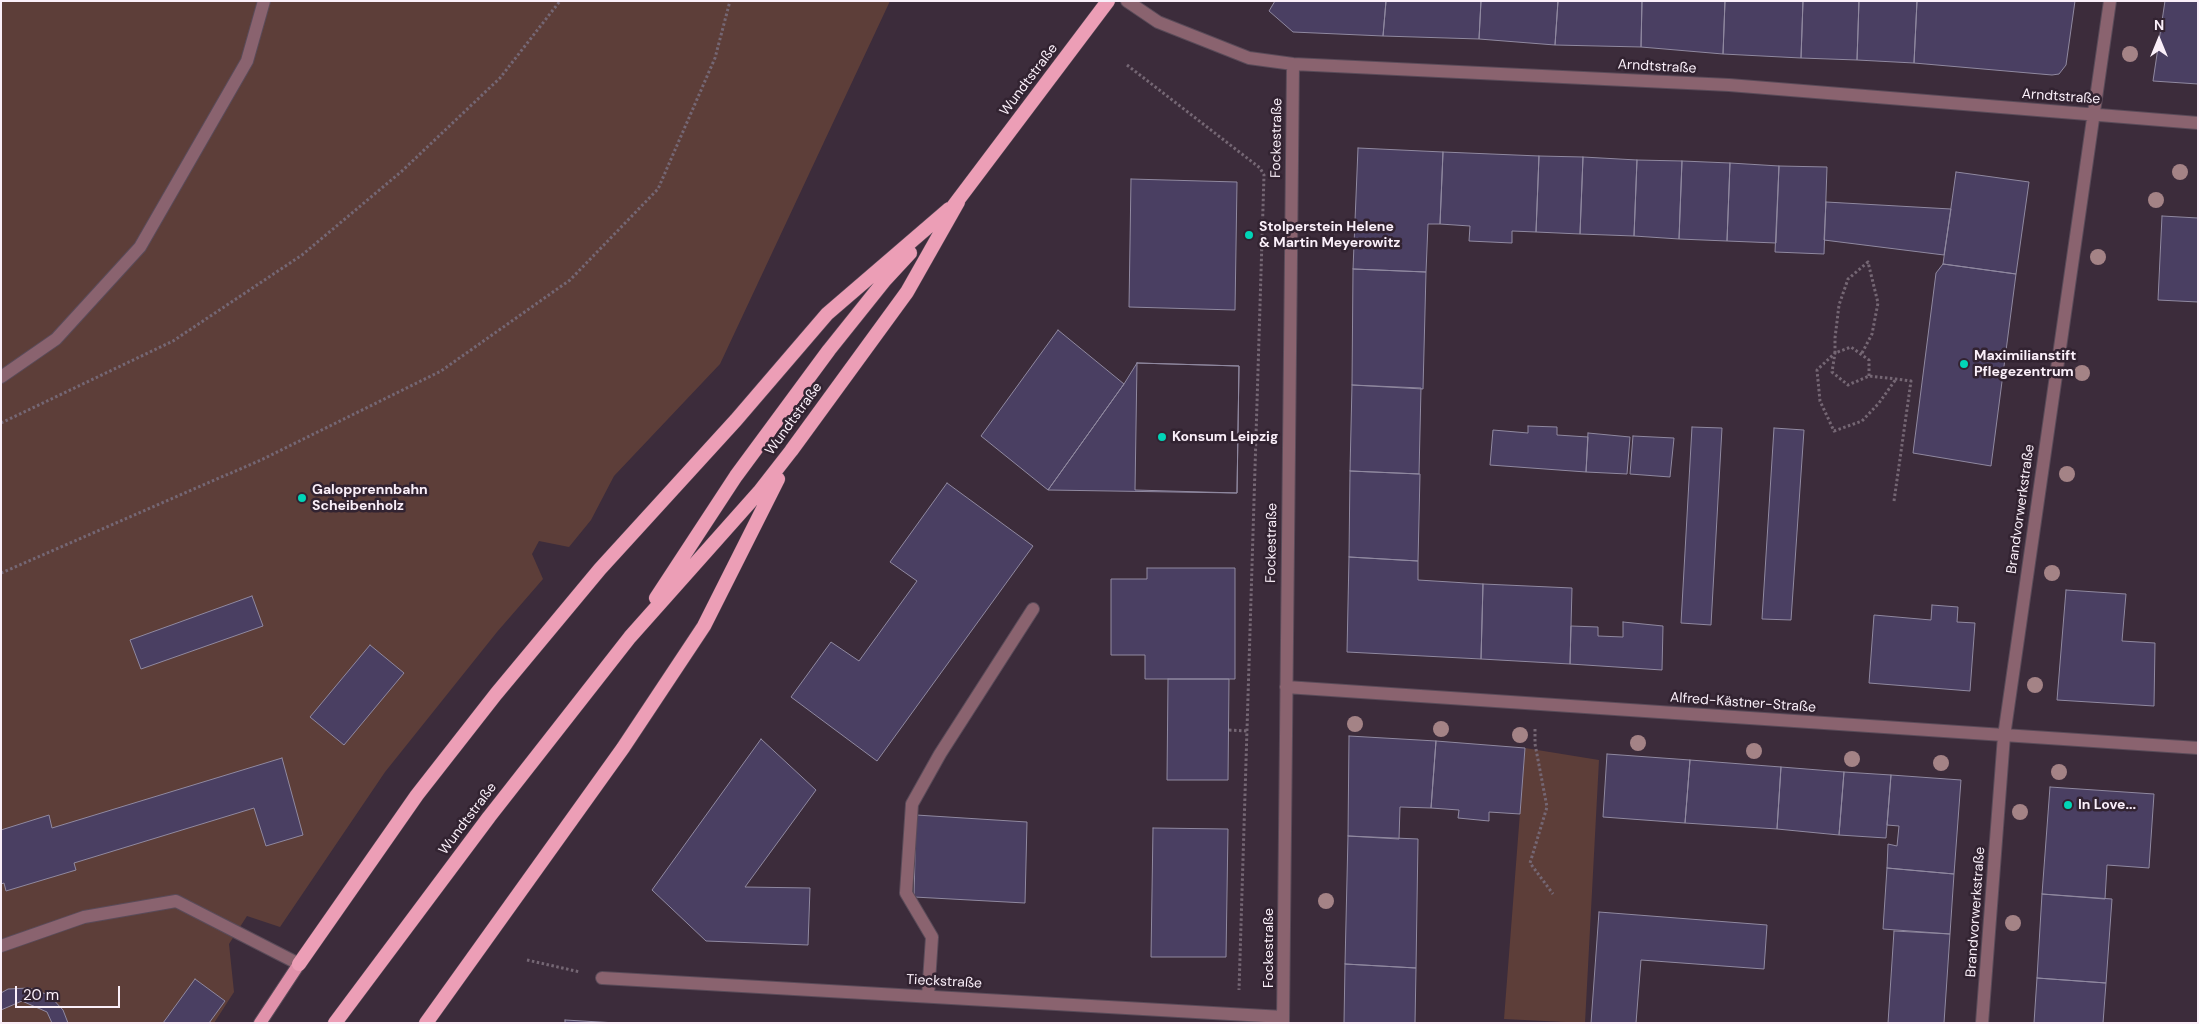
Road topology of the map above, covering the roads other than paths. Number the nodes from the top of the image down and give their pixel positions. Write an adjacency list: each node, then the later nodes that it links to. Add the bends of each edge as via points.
1 (264, 1): 9 (street, via 247,62 140,247 56,340)
2 (1108, 1): 8 (highway, Wundtstraße)
3 (1127, 1): 5 (street, Arndtstraße, via 1158,22 1249,58)
4 (2110, 1): 6 (street, Brandvorwerkstraße)
5 (1292, 64): 6 (street, Arndtstraße, via 1729,85); 13 (street, Fockestraße)
6 (2094, 115): 7 (street, Arndtstraße); 14 (street, Brandvorwerkstraße)
7 (2198, 123)
8 (958, 202): 10 (highway, Wundtstraße, via 907,292); 12 (highway, Wundtstraße, via 885,280 829,350 736,476); 17 (highway, via 827,314 736,420 600,569 417,795)
9 (1, 377)
10 (791, 451): 12 (highway, Wundtstraße, via 759,492); 23 (highway, via 704,626 623,748)
11 (1033, 609): 19 (street, via 940,754 912,804 906,893 932,938)
12 (630, 637): 22 (highway, Wundtstraße, via 489,817)
13 (1286, 687): 14 (street, Alfred-Kästner-Straße); 20 (street, Fockestraße)
14 (2004, 736): 15 (street, Alfred-Kästner-Straße); 24 (street, Brandvorwerkstraße)
15 (2198, 748)
16 (1, 946): 17 (street, via 84,916 176,901)
17 (299, 964): 21 (main road)
18 (602, 978): 19 (street, Tieckstraße)
19 (928, 996): 20 (street, Tieckstraße, via 1237,1014)
20 (1283, 1020)
21 (260, 1023)
22 (335, 1023)
23 (426, 1023)
24 (1982, 1023)

